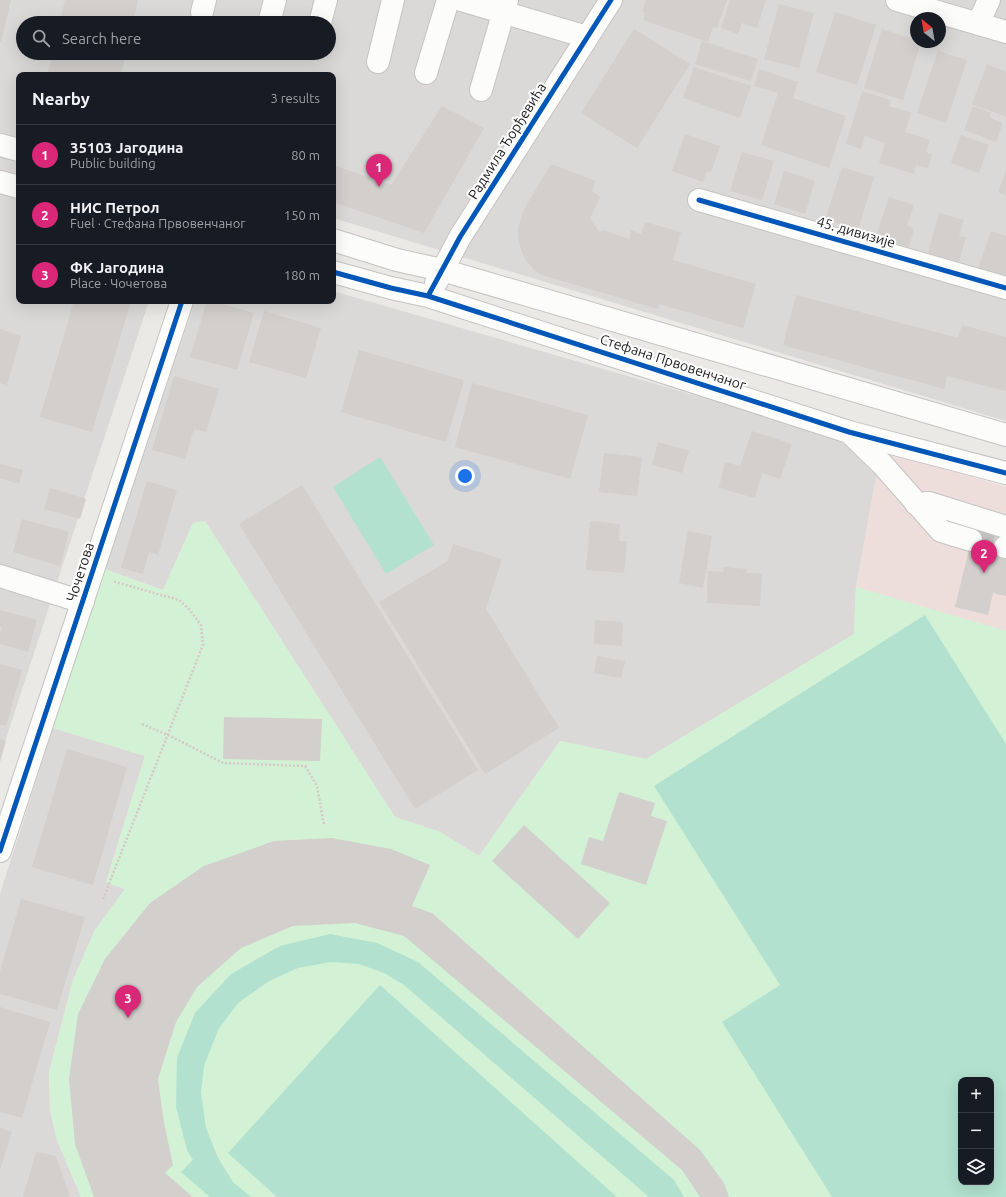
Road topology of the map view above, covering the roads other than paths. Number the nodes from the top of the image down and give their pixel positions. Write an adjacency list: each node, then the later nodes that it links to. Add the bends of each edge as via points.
1 (275, 0): 10 (street)
2 (326, 0): 11 (street)
3 (393, 0): 15 (street)
4 (448, 0): 16 (street)
5 (461, 0): 9 (street)
6 (611, 0): 14 (street, Радмила Ђорђевића)
7 (897, 0): 12 (street)
8 (989, 0): 12 (street)
9 (505, 6): 14 (street); 17 (street)
10 (271, 16)
11 (322, 16)
12 (978, 24): 13 (street)
13 (1006, 32)
14 (587, 37): 24 (street, Радмила Ђорђевића, via 460,237)
15 (378, 62)
16 (426, 73)
17 (482, 90)
18 (0, 145): 19 (street)
19 (16, 149)
20 (0, 182): 21 (street)
21 (16, 186)
22 (699, 200): 26 (street, 45. дивизије)
23 (336, 241): 24 (street, Стефана Првовенчаног, via 397,260)
24 (442, 270): 27 (street, Радмила Ђорђевића); 30 (street, Стефана Првовенчаног)
25 (336, 273): 27 (street, Стефана Првовенчаног)
26 (1006, 288)
27 (428, 296): 29 (street, Стефана Првовенчаног)
28 (181, 304): 36 (street, Чочетова)
29 (849, 432): 31 (street, Стефана Првовенчаног); 32 (street, via 882,464)
30 (1006, 435)
31 (1006, 474)
32 (916, 504): 33 (street, via 941,531); 34 (street, via 929,503)
33 (971, 540)
34 (1006, 540)
35 (0, 576): 36 (street)
36 (82, 602): 37 (street, Чочетова)
37 (0, 851)

